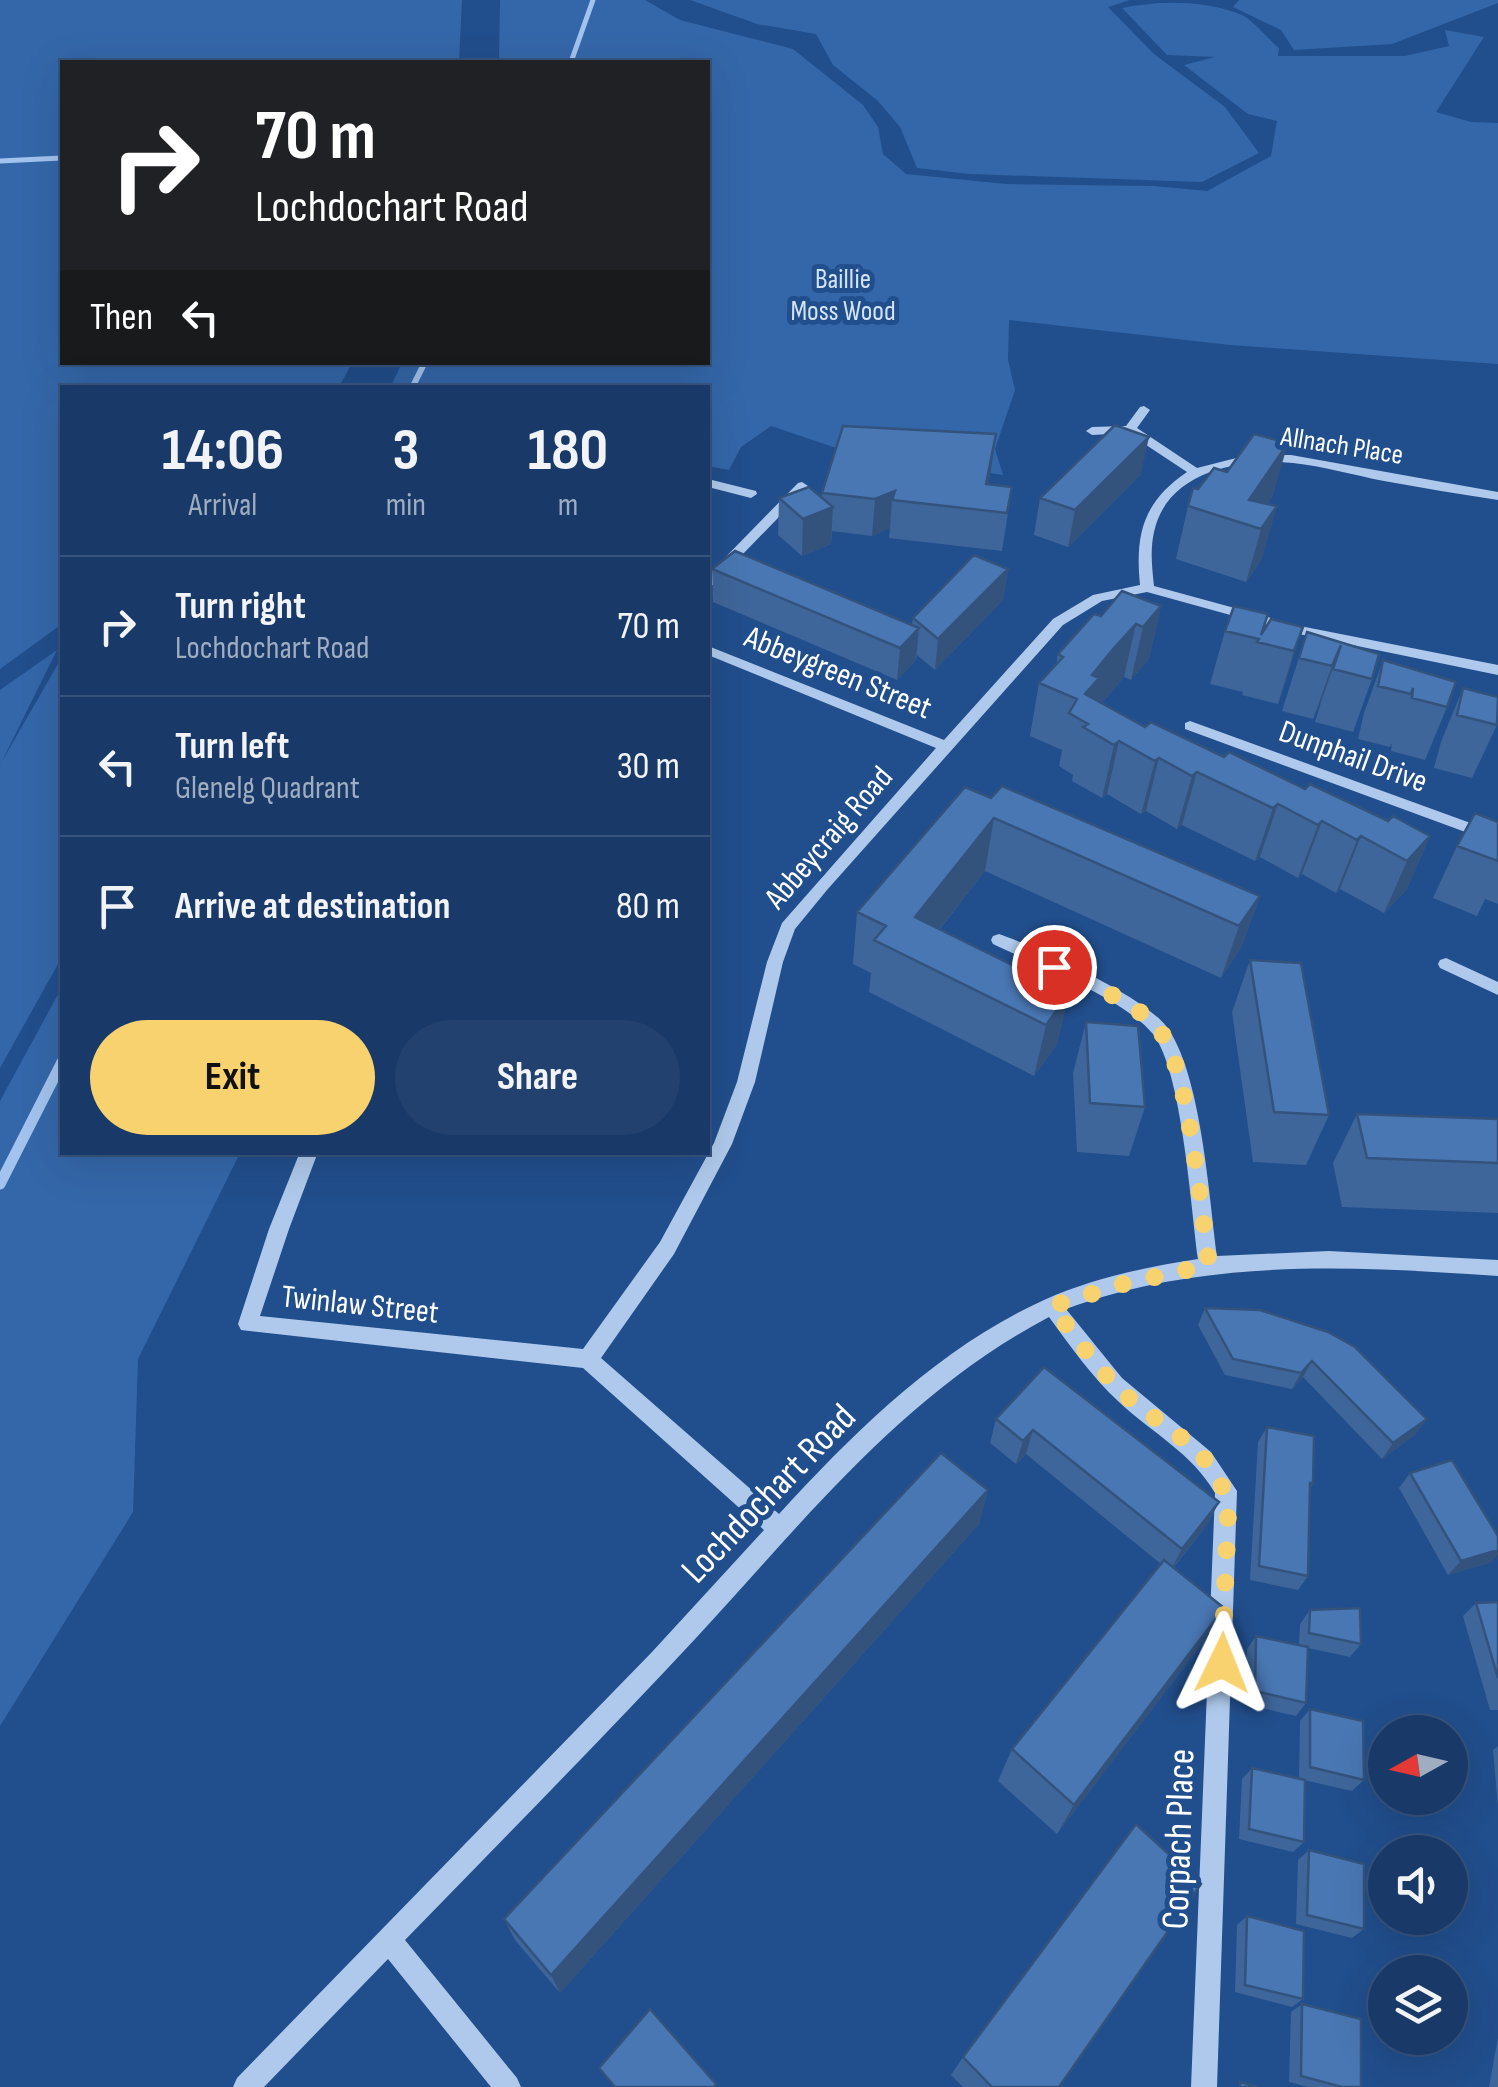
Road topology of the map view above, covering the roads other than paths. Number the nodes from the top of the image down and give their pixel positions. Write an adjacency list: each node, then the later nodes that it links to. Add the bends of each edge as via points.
1 (1144, 410): 2 (street)
2 (1130, 429): 3 (street); 4 (street)
3 (1092, 431)
4 (1197, 473): 8 (street, Allnach Place, via 1277,458); 10 (street, Allnach Place, via 1169,491 1146,525)
5 (710, 483): 7 (street)
6 (802, 486): 9 (street)
7 (751, 494)
8 (1498, 496)
9 (710, 580)
10 (1147, 588): 12 (street, Abbeycraig Road, via 1299,630); 14 (street, Abbeycraig Road, via 1098,598 1058,622)
11 (710, 651): 14 (street, Abbeygreen Street)
12 (1498, 670)
13 (1190, 726): 15 (street, Dunphail Drive)
14 (948, 747): 23 (street, Abbeycraig Road, via 788,928 723,1144 667,1248)
15 (1498, 839)
16 (998, 940): 20 (street, via 1158,1029 1177,1061)
17 (1446, 964): 18 (street)
18 (1498, 988)
19 (308, 1155): 23 (street, Twinlaw Street, via 248,1324)
20 (1209, 1265): 21 (street, Lochdochart Road, via 1304,1257); 22 (street, Lochdochart Road)
21 (1498, 1268)
22 (1052, 1306): 24 (street, Lochdochart Road, via 926,1384); 28 (street, Corpach Place, via 1115,1386 1200,1453 1226,1491)
23 (588, 1359): 24 (street)
24 (779, 1529): 25 (street, Lochdochart Road)
25 (389, 1940): 26 (street, Lochdochart Road); 27 (street)
26 (246, 2087)
27 (508, 2087)
28 (1204, 2087)

